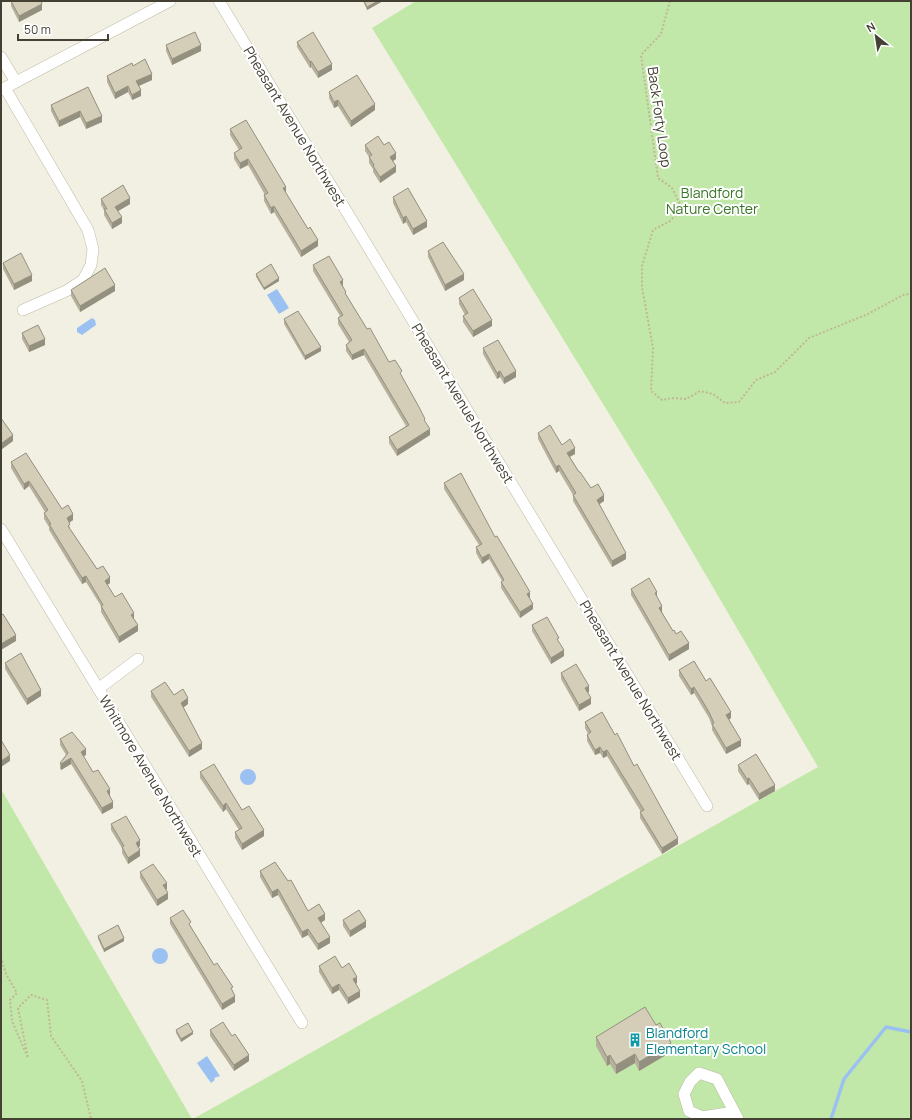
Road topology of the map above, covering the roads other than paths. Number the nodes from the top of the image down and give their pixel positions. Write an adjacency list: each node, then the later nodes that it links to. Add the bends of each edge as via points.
1 (170, 1): 4 (street)
2 (219, 1): 10 (street, Pheasant Avenue Northwest)
3 (1, 57): 4 (street)
4 (16, 82): 5 (street)
5 (3, 89): 6 (street, via 88,230 93,249 91,265 83,280 66,291)
6 (23, 310)
7 (1, 529): 9 (street, Whitmore Avenue Northwest)
8 (138, 659): 9 (street)
9 (98, 688): 11 (street, Whitmore Avenue Northwest)
10 (707, 806)
11 (302, 1023)
12 (736, 1116): 12 (street, via 717,1079 699,1073 690,1082 684,1094 689,1111 702,1117)

